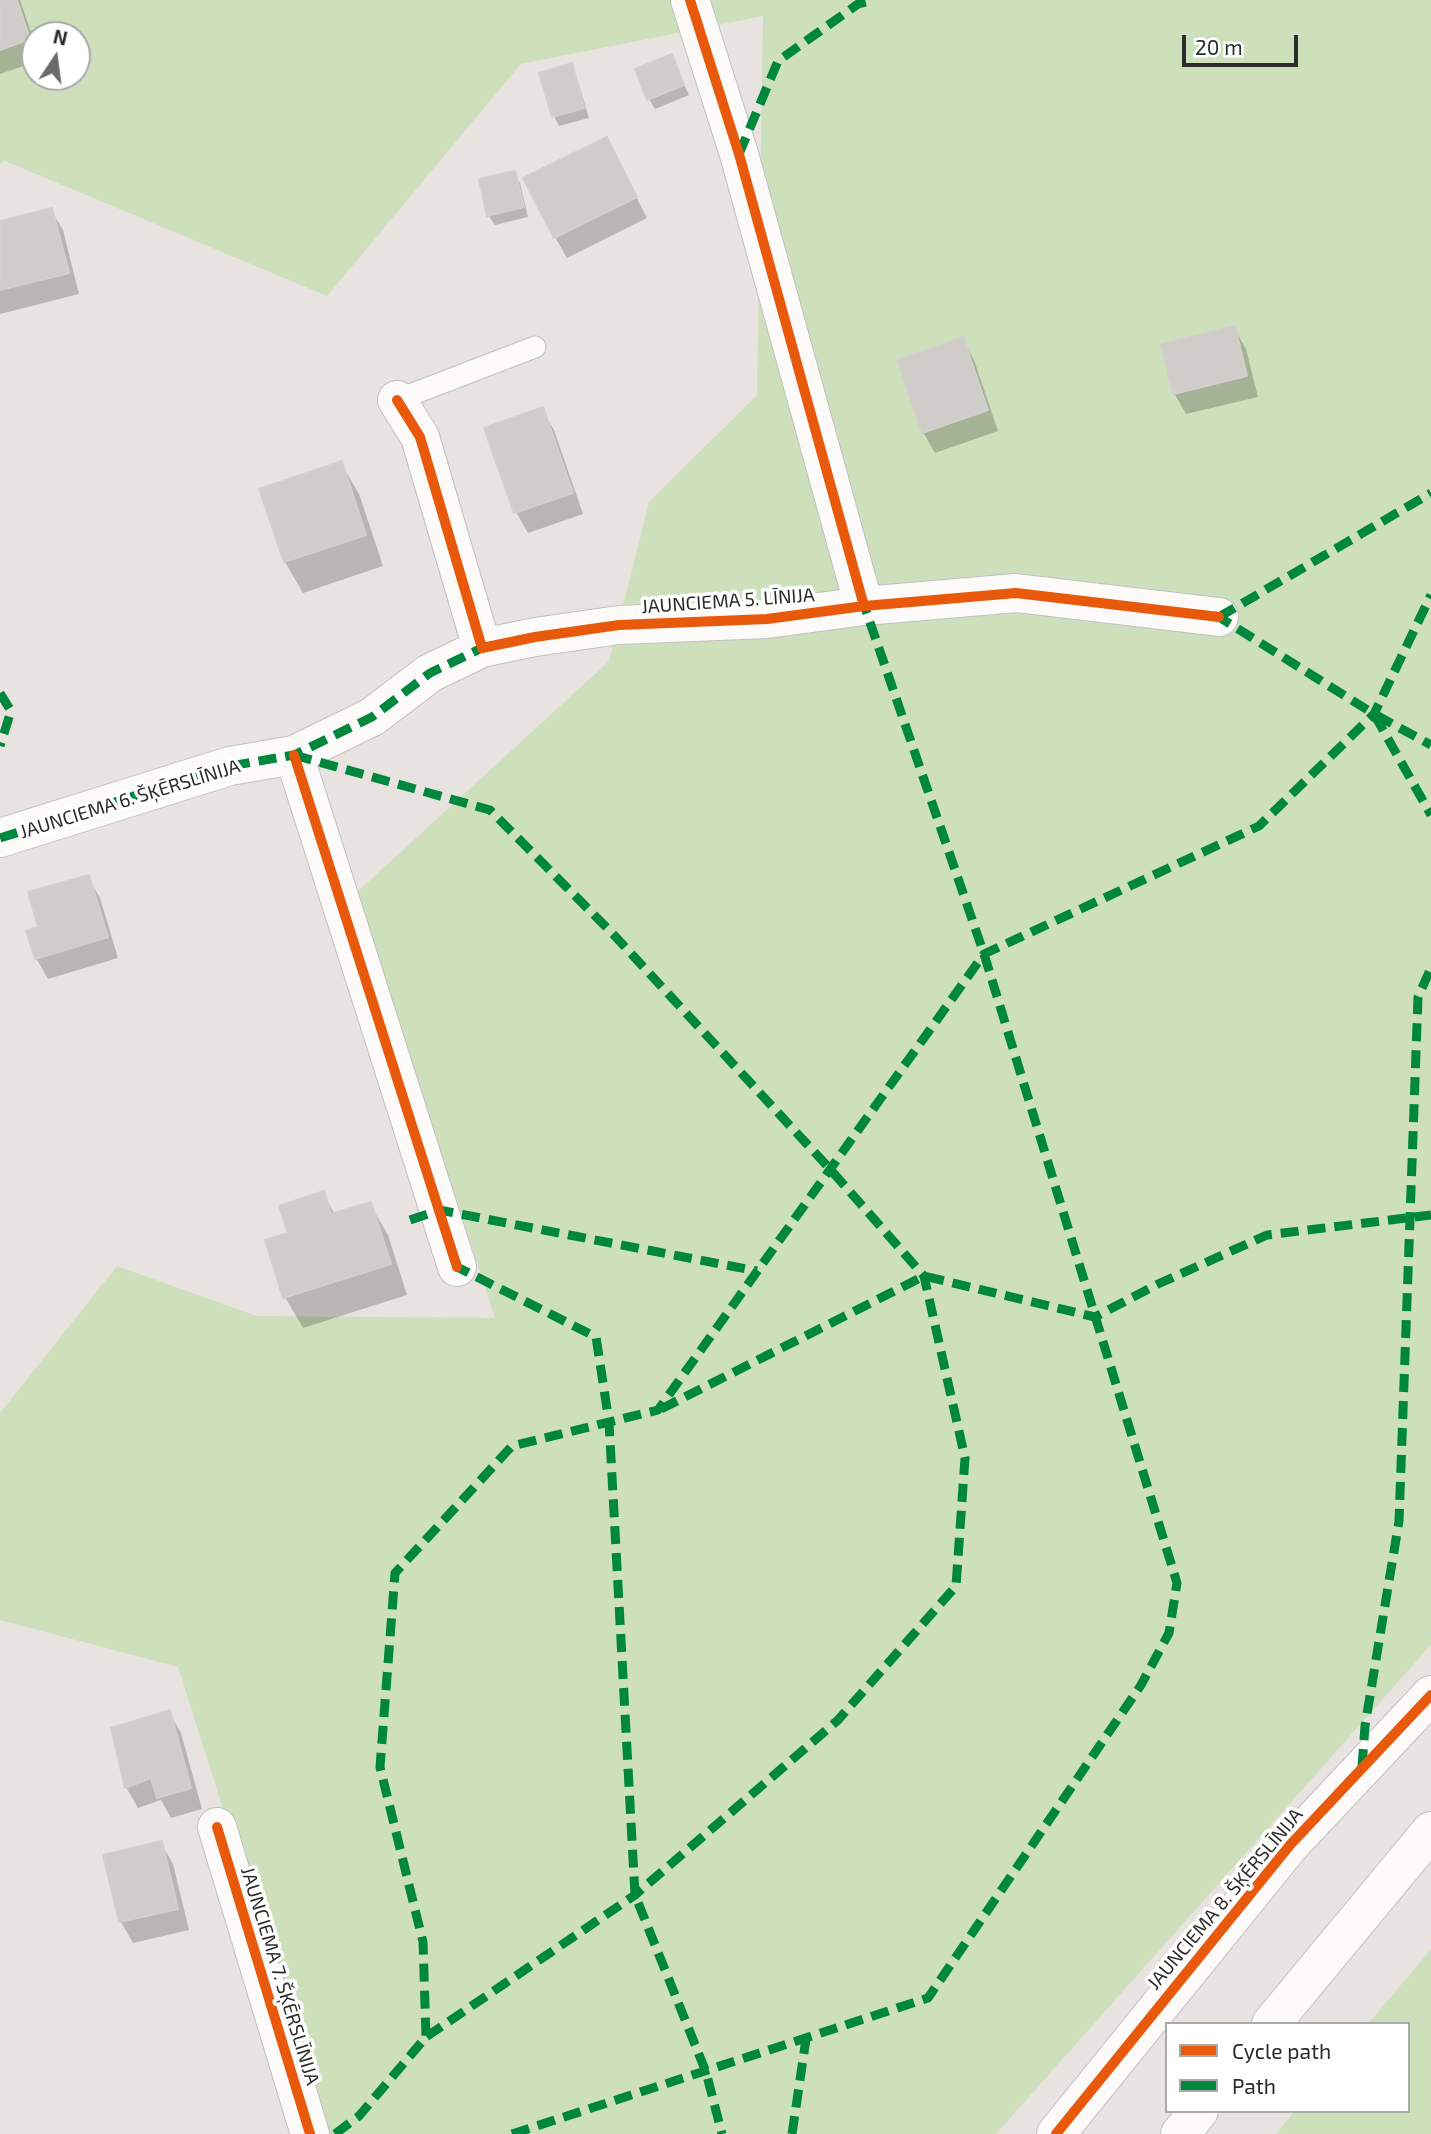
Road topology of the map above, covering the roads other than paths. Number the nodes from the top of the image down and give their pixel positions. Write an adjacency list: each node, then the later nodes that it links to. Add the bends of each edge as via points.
1 (690, 0): 4 (street, via 739,154)
2 (535, 347): 3 (lane)
3 (397, 400): 6 (street, via 420,437)
4 (864, 606): 5 (street, JAUNCIEMA 5. LĪNIJA, via 1016,593); 6 (street, JAUNCIEMA 5. LĪNIJA, via 767,619 619,625)
5 (1219, 617)
6 (482, 649): 7 (street, JAUNCIEMA 6. ŠĶĒRSLĪNIJA, via 430,673 372,717)
7 (294, 755): 8 (street, JAUNCIEMA 6. ŠĶĒRSLĪNIJA, via 230,766); 9 (street)
8 (0, 838)
9 (457, 1267)
10 (1431, 1695): 16 (street, JAUNCIEMA 8. ŠĶĒRSLĪNIJA, via 1290,1844)
11 (217, 1827): 15 (street, JAUNCIEMA 7. ŠĶĒRSLĪNIJA)
12 (1431, 1831): 13 (street)
13 (1273, 2022)
14 (1197, 2113): 17 (street)
15 (310, 2134)
16 (1056, 2134)
17 (1180, 2134)

